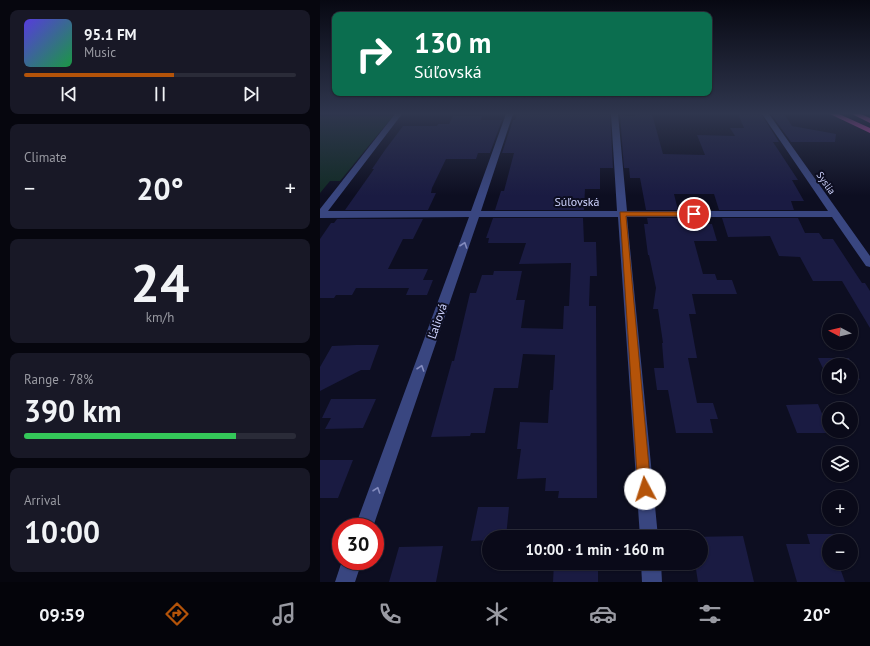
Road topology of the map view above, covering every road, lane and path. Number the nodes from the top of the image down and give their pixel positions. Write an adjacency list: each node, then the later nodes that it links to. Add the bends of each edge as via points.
1 (378, 141): 8 (street)
2 (500, 141): 5 (street, Ľaliová)
3 (616, 141): 6 (street)
4 (784, 141): 7 (street, Syslia)
5 (474, 214): 6 (street, Súľovská); 8 (street, Súľovská); 10 (street, Ľaliová, one-way to 5)
6 (622, 214): 7 (street, Súľovská); 11 (street)
7 (835, 214): 9 (street, Syslia)
8 (320, 215)
9 (870, 264)
10 (367, 518)
11 (648, 530)
12 (349, 570): 14 (street)
13 (651, 570): 15 (street)
14 (345, 582)
15 (652, 582)

